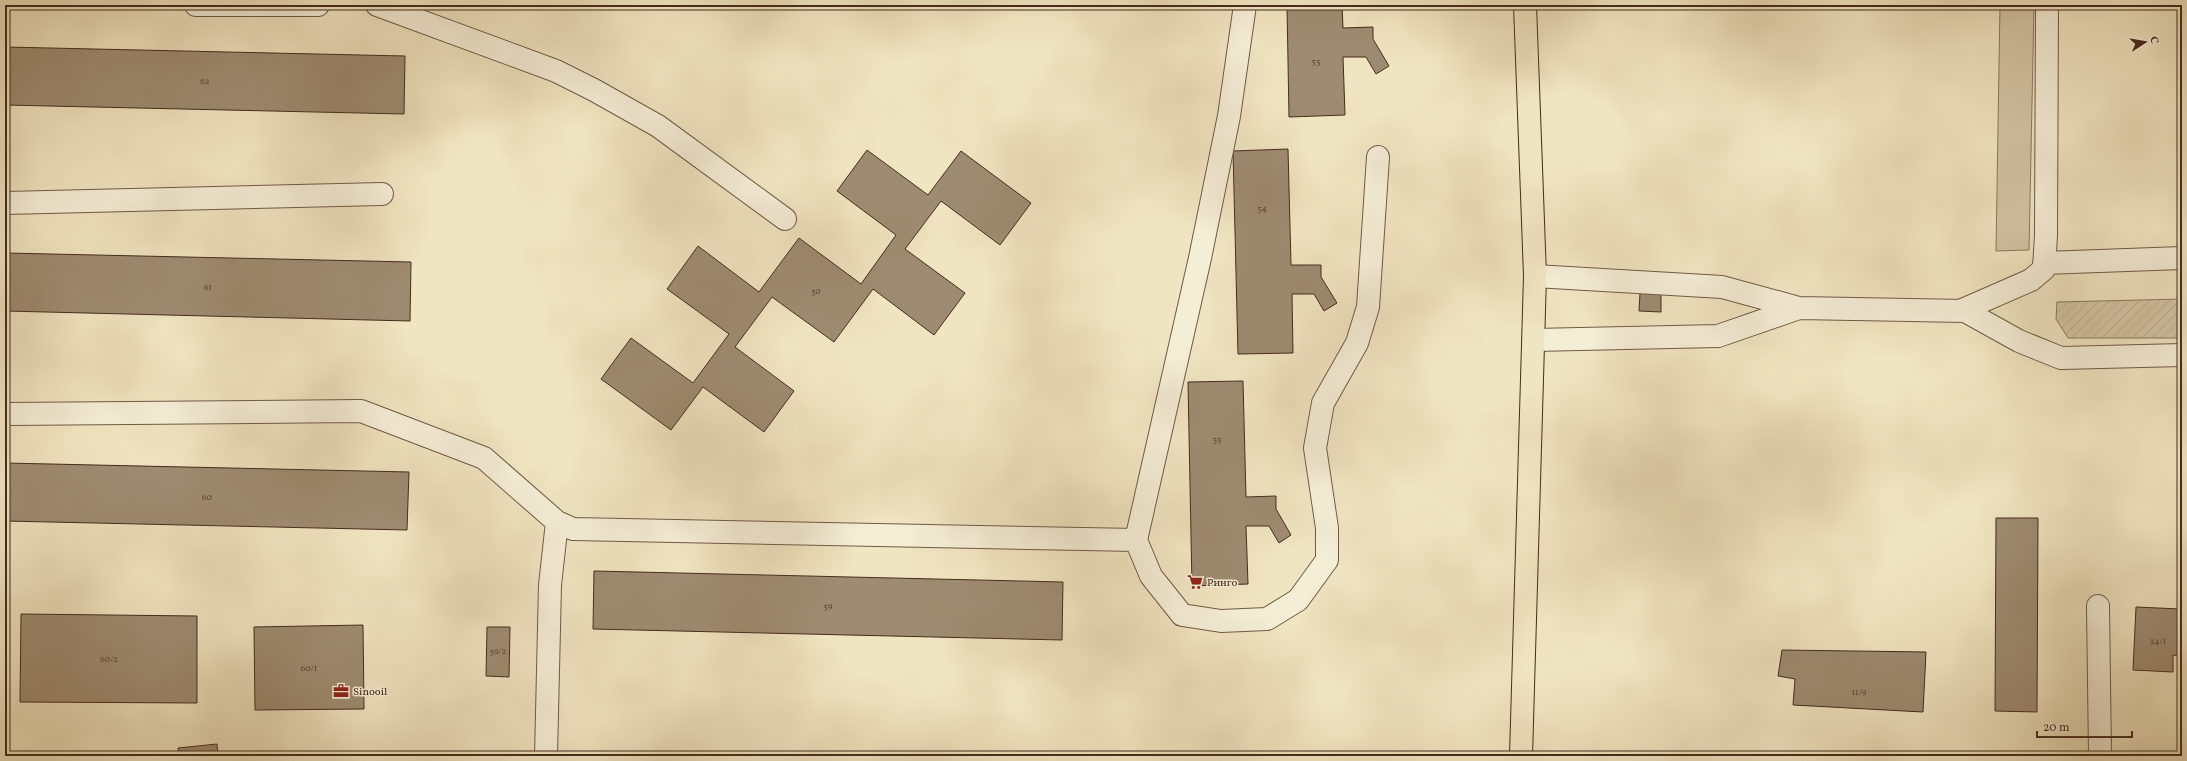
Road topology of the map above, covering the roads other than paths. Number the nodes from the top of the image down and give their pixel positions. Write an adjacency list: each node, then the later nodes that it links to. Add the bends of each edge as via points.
1 (196, 5): 2 (street)
2 (318, 5)
3 (377, 5): 10 (street, via 556,71 594,90 658,126)
4 (1246, 5): 20 (street, via 1229,116 1200,258)
5 (1525, 5): 13 (main road)
6 (2047, 5): 12 (street)
7 (1378, 157): 20 (street, via 1368,307 1357,343 1323,403 1315,448 1328,528 1327,560 1298,600 1268,619 1221,621 1182,615 1151,576)
8 (382, 194): 9 (street)
9 (5, 203)
10 (785, 219)
11 (2182, 258): 12 (street)
12 (2044, 263): 15 (street, via 2044,269 2031,280)
13 (1535, 276): 14 (street, via 1722,287); 16 (main road)
14 (1799, 308): 15 (street); 16 (street, via 1718,336)
15 (1960, 311): 17 (street, via 1965,311 2019,341 2060,358)
16 (1534, 340): 23 (main road)
17 (2182, 355)
18 (5, 414): 19 (street, via 360,411 484,458)
19 (557, 522): 20 (street, via 573,529); 22 (street, via 550,585)
20 (1136, 540)
21 (2098, 606): 24 (street)
22 (546, 756)
23 (1521, 756)
24 (2100, 756)

